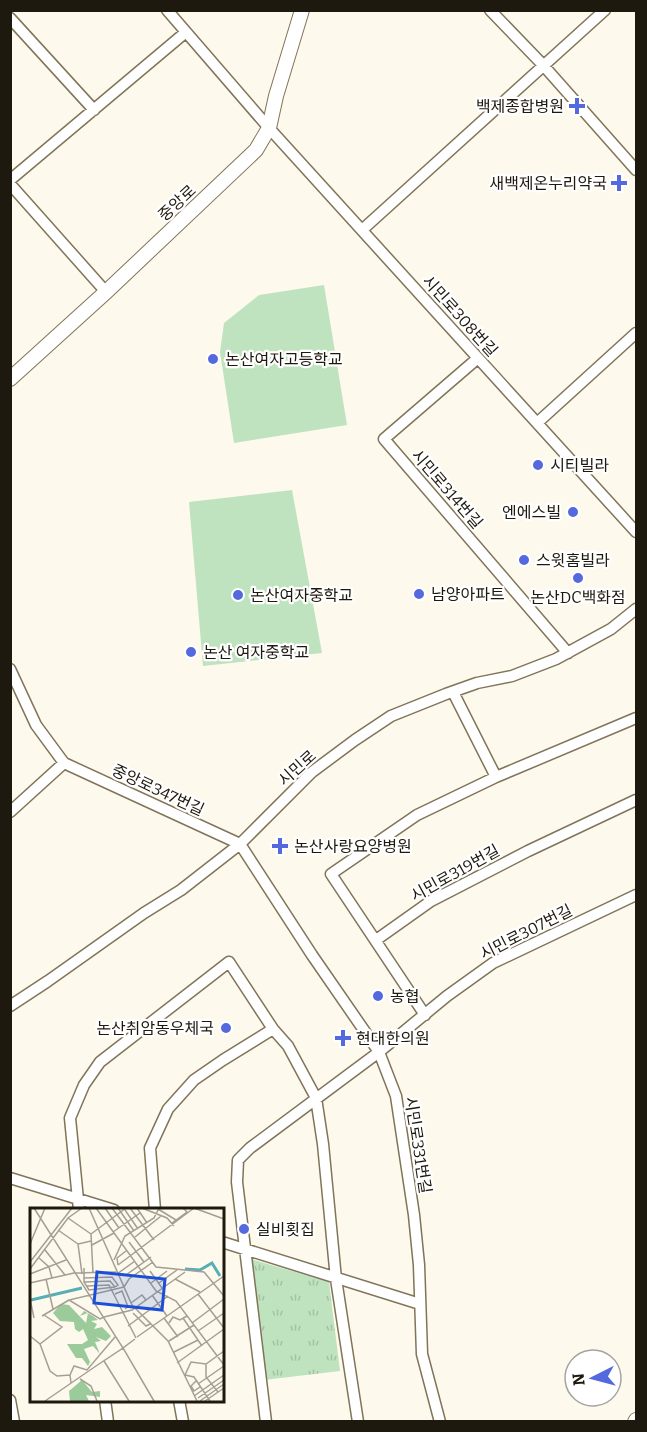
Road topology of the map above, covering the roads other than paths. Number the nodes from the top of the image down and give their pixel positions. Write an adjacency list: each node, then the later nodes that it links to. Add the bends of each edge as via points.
1 (167, 10): 6 (street, 시민로308번길)
2 (302, 10): 9 (street, 중앙로)
3 (490, 10): 7 (street)
4 (605, 10): 7 (street)
5 (10, 18): 8 (street)
6 (186, 32): 8 (street); 9 (street, 시민로308번길)
7 (543, 65): 10 (street); 12 (street)
8 (94, 110): 11 (street)
9 (269, 128): 12 (street, 시민로308번길); 13 (street, 중앙로, via 256,150)
10 (636, 170)
11 (10, 182): 13 (street)
12 (362, 230): 15 (street, 시민로308번길)
13 (106, 292): 16 (street, 중앙로)
14 (636, 333): 17 (street)
15 (478, 358): 17 (street, 시민로308번길); 20 (street, 시민로314번길, via 384,439)
16 (10, 379)
17 (537, 423): 18 (street, 시민로308번길)
18 (636, 532)
19 (636, 609): 20 (street, 시민로, via 611,629)
20 (568, 653): 22 (street, 시민로, via 512,676)
21 (10, 669): 24 (street, 중앙로347번길, via 36,725)
22 (453, 692): 25 (street); 28 (street, 시민로, via 391,716 354,740 312,772)
23 (636, 718): 25 (street)
24 (64, 763): 27 (street); 28 (street, 중앙로347번길)
25 (496, 777): 30 (street, via 417,815 331,874)
26 (636, 800): 30 (street, 시민로319번길, via 431,901)
27 (10, 812)
28 (240, 844): 31 (street, 시민로, via 181,890); 34 (street, 시민로331번길)
29 (636, 895): 32 (street, 시민로307번길, via 493,963)
30 (376, 940): 32 (street)
31 (10, 1006)
32 (425, 1015): 34 (street, 시민로307번길)
33 (273, 1029): 35 (street, via 288,1046); 37 (street, via 229,962 99,1062 70,1118); 39 (street, via 194,1080 168,1109 150,1148)
34 (379, 1052): 35 (street, 시민로307번길); 43 (street, 시민로331번길, via 396,1096 414,1215)
35 (316, 1098): 41 (street, 시민로307번길, via 238,1160); 42 (street)
36 (10, 1178): 37 (street)
37 (78, 1204): 38 (street)
38 (102, 1208)
39 (155, 1208)
40 (224, 1243): 41 (street)
41 (244, 1249): 42 (street); 50 (street)
42 (336, 1279): 43 (street); 51 (street)
43 (420, 1304): 52 (street, 시민로331번길, via 422,1354)
44 (10, 1400): 47 (street)
45 (105, 1402): 48 (street)
46 (179, 1402): 49 (street)
47 (14, 1422)
48 (108, 1422)
49 (183, 1422)
50 (266, 1422)
51 (358, 1422)
52 (440, 1422)

